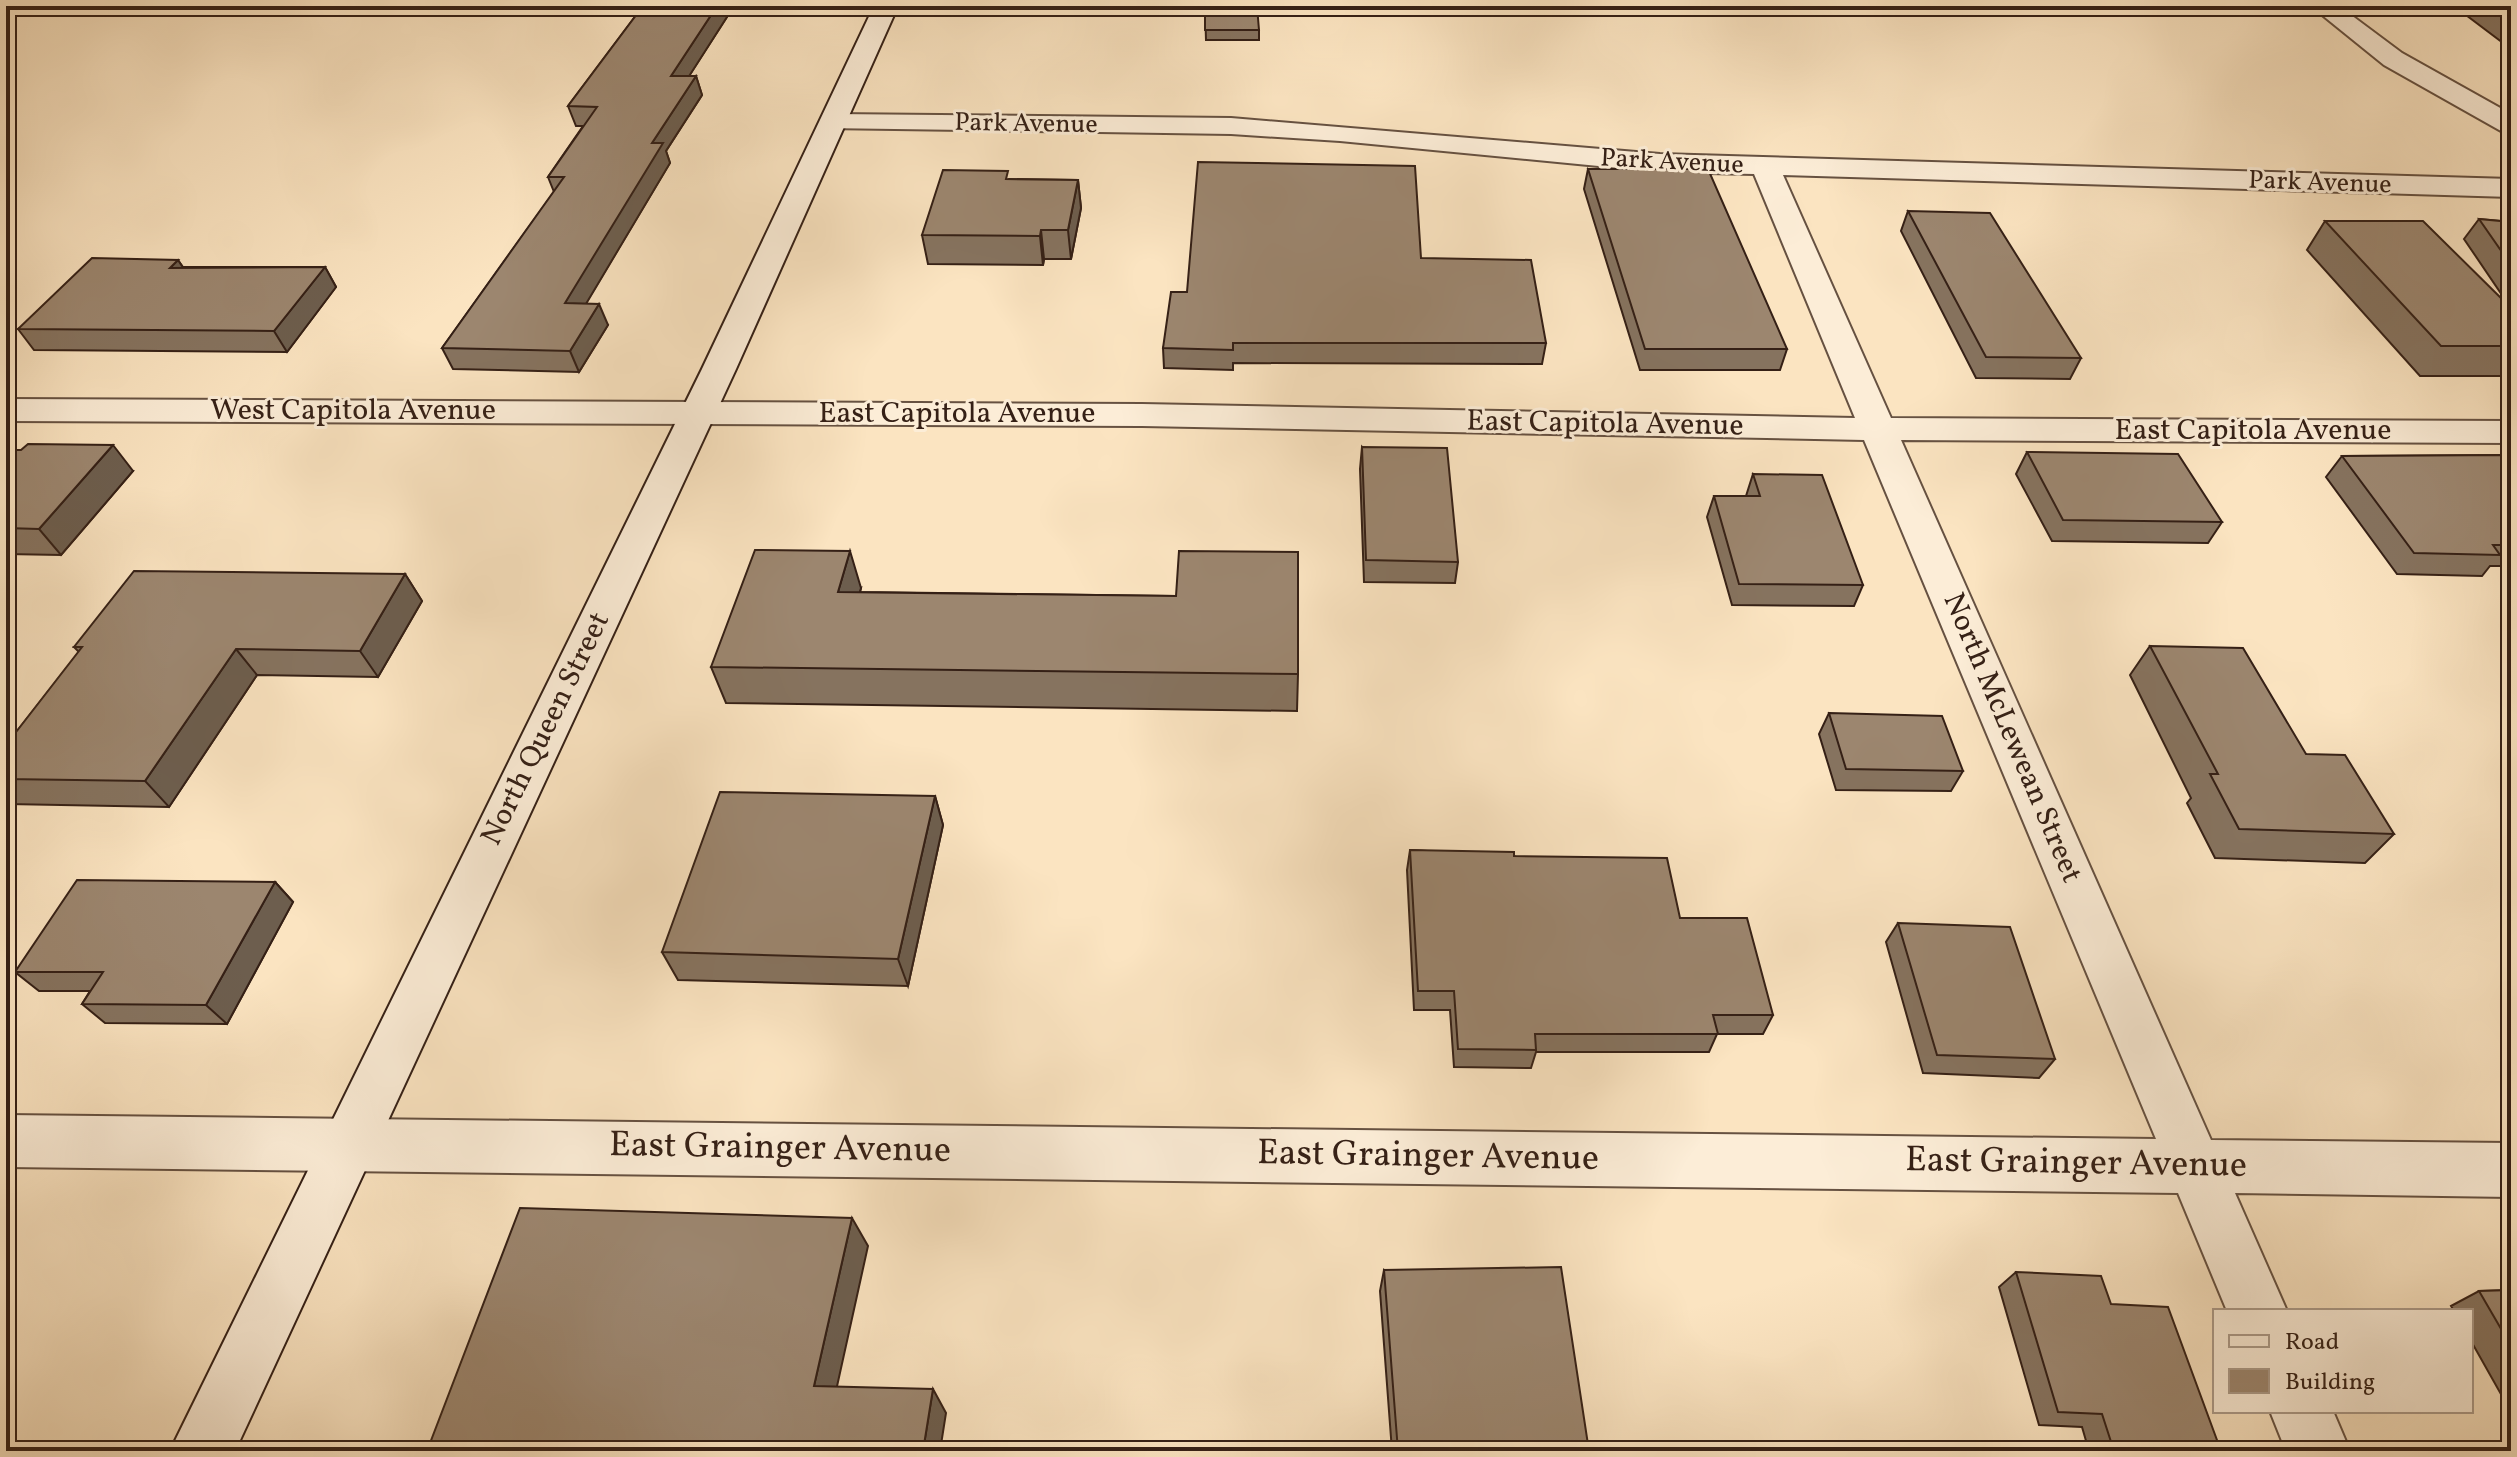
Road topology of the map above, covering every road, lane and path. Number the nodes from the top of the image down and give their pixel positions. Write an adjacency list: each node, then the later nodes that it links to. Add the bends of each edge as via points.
1 (886, 6): 3 (street, North Queen Street)
2 (2323, 6): 4 (street, via 2393,59)
3 (834, 122): 5 (street, Park Avenue, via 1283,128 1660,163); 8 (street, North Queen Street)
4 (2511, 125)
5 (1765, 167): 6 (street, Park Avenue); 9 (street, North McLewean Street)
6 (2511, 188)
7 (6, 410): 8 (street, West Capitola Avenue)
8 (699, 412): 9 (street, East Capitola Avenue); 12 (street, North Queen Street)
9 (1876, 429): 10 (street, East Capitola Avenue); 13 (street, North McLewean Street, via 1979,657)
10 (2511, 432)
11 (6, 1141): 12 (street, East Grainger Avenue)
12 (346, 1144): 13 (street, East Grainger Avenue); 17 (street, North Queen Street)
13 (2194, 1166): 14 (street, East Grainger Avenue); 15 (street, North McLewean Street)
14 (2511, 1170)
15 (2256, 1309)
16 (2302, 1413): 18 (street)
17 (202, 1451)
18 (2318, 1451)

